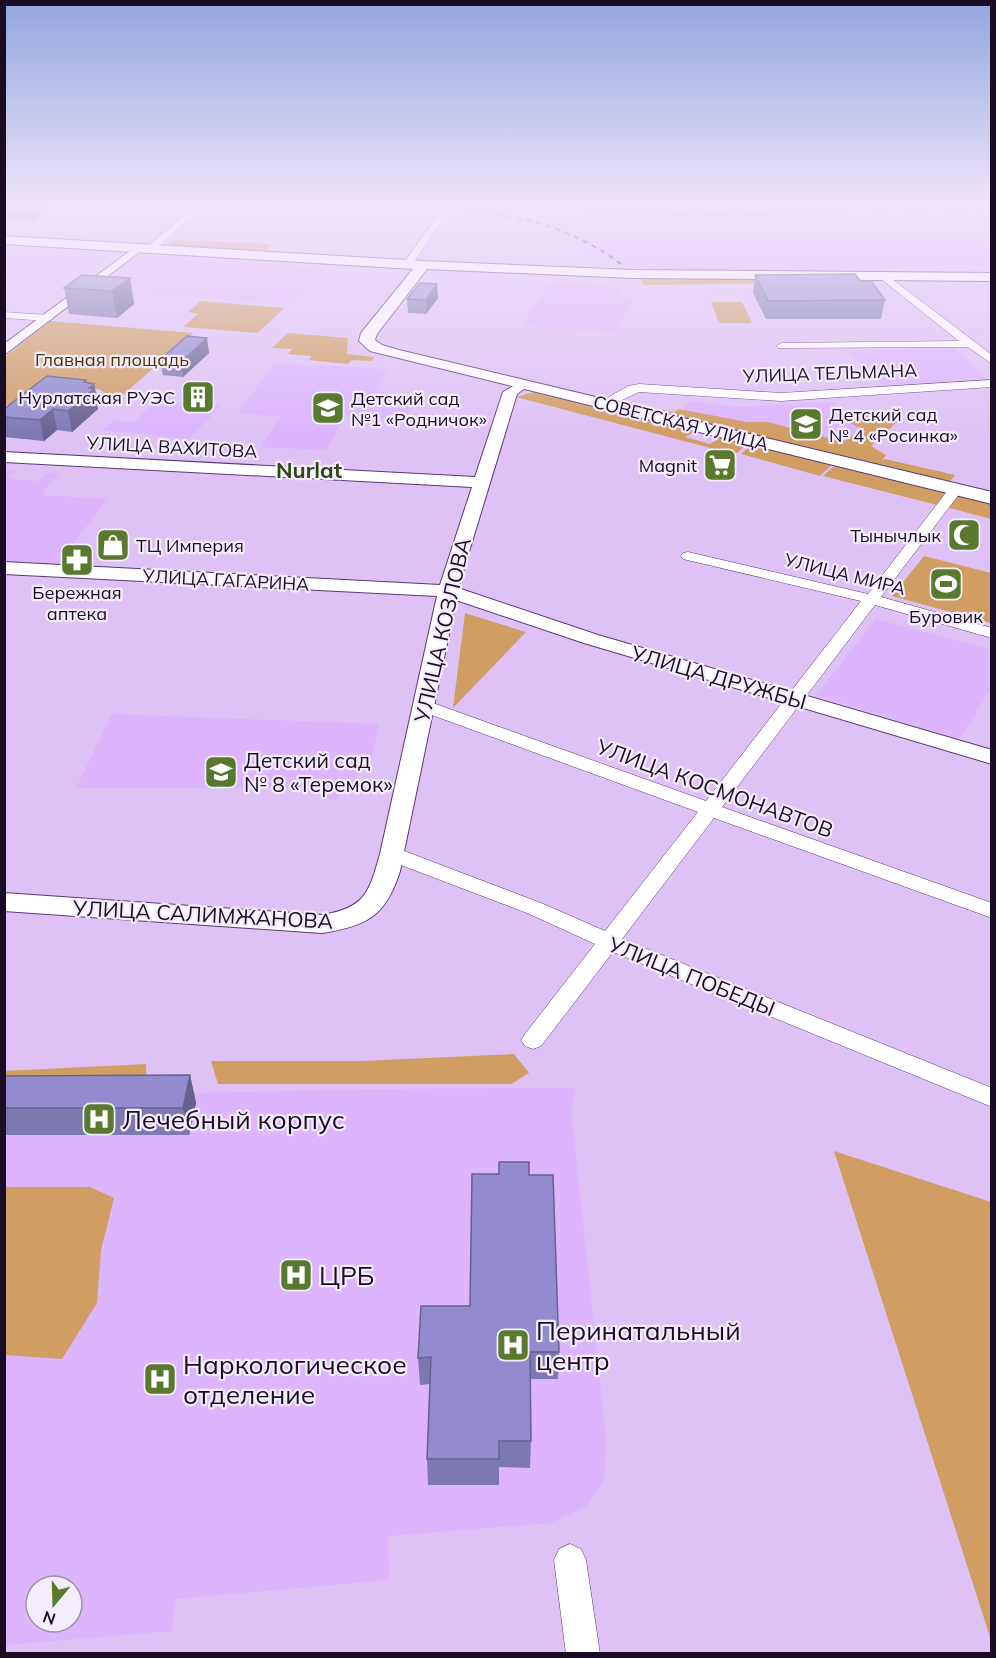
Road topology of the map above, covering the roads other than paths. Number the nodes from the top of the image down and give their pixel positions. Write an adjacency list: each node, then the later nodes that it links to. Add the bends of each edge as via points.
1 (95, 283): 5 (street)
2 (403, 283): 11 (main road, СОВЕТСКАЯ УЛИЦА, via 369,333 367,341 372,346)
3 (893, 283): 6 (street)
4 (4, 315): 5 (street)
5 (48, 318): 8 (street)
6 (970, 344): 7 (street); 9 (street)
7 (782, 346)
8 (4, 351)
9 (992, 361)
10 (992, 383): 12 (street, УЛИЦА ТЕЛЬМАНА, via 781,397 639,388)
11 (522, 385): 12 (main road, СОВЕТСКАЯ УЛИЦА); 14 (street, УЛИЦА КОЗЛОВА, via 510,392)
12 (603, 404): 15 (main road, СОВЕТСКАЯ УЛИЦА)
13 (4, 457): 14 (street, УЛИЦА ВАХИТОВА)
14 (481, 482): 19 (street, УЛИЦА КОЗЛОВА)
15 (956, 489): 16 (main road, СОВЕТСКАЯ УЛИЦА); 20 (street)
16 (992, 498)
17 (688, 556): 20 (street, УЛИЦА МИРА)
18 (4, 568): 19 (street, УЛИЦА ГАГАРИНА)
19 (448, 591): 22 (street, УЛИЦА ДРУЖБЫ, via 579,636); 23 (street, УЛИЦА КОЗЛОВА)
20 (872, 599): 21 (street, УЛИЦА МИРА); 22 (street)
21 (992, 633)
22 (795, 699): 24 (street, УЛИЦА ДРУЖБЫ); 25 (street)
23 (424, 706): 25 (street, УЛИЦА КОСМОНАВТОВ); 26 (street, УЛИЦА КОЗЛОВА)
24 (992, 757)
25 (709, 811): 29 (street, УЛИЦА КОСМОНАВТОВ); 30 (street)
26 (392, 854): 27 (street, УЛИЦА КОЗЛОВА); 30 (street, УЛИЦА ПОБЕДЫ, via 534,908)
27 (384, 884): 28 (street, УЛИЦА САЛИМЖАНОВА, via 375,902 360,915 322,924)
28 (4, 902)
29 (992, 911)
30 (609, 942): 31 (street); 32 (street, УЛИЦА ПОБЕДЫ)
31 (533, 1040)
32 (992, 1098)
33 (570, 1560): 34 (street)
34 (583, 1653)

